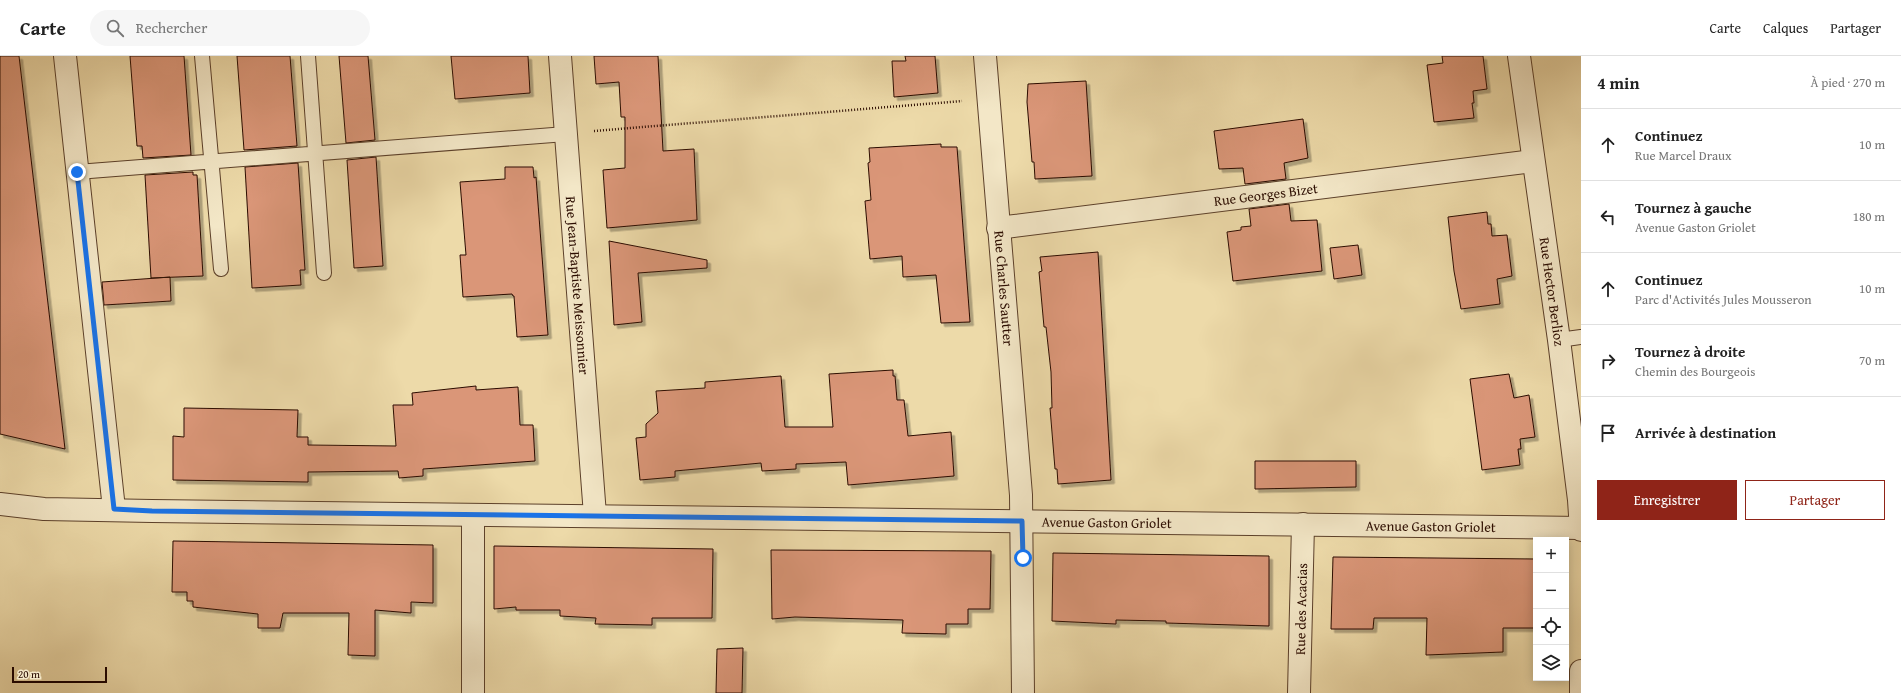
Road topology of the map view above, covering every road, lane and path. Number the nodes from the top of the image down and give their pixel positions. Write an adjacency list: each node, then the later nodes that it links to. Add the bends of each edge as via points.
1 (65, 56): 12 (street)
2 (202, 56): 11 (lane)
3 (308, 56): 9 (lane)
4 (560, 56): 8 (street, Rue Jean-Baptiste Meissonnier)
5 (985, 56): 7 (street, Rue Charles Sautter)
6 (1518, 56): 10 (street, Rue Hector Berlioz)
7 (988, 99): 8 (path); 13 (street, Rue Charles Sautter)
8 (566, 134): 9 (lane); 21 (street, Rue Jean-Baptiste Meissonnier)
9 (316, 153): 11 (lane); 15 (lane)
10 (1533, 161): 13 (street, Rue Georges Bizet); 17 (street, Rue Hector Berlioz)
11 (211, 162): 12 (lane); 14 (lane)
12 (77, 172): 19 (street)
13 (998, 228): 22 (street, Rue Charles Sautter)
14 (221, 269)
15 (324, 274)
16 (1581, 337): 17 (lane)
17 (1558, 340): 24 (street, Rue Hector Berlioz)
18 (0, 504): 19 (street, Avenue Gaston Griolet, via 44,509)
19 (114, 509): 20 (street, Avenue Gaston Griolet)
20 (473, 515): 21 (street, Avenue Gaston Griolet); 26 (street)
21 (595, 516): 22 (street, Avenue Gaston Griolet)
22 (1022, 521): 23 (street, Avenue Gaston Griolet); 27 (street, Rue Charles Sautter)
23 (1303, 524): 24 (street, Avenue Gaston Griolet); 28 (street, Rue des Acacias)
24 (1581, 528)
25 (1581, 671): 29 (street)
26 (473, 693)
27 (1023, 693)
28 (1299, 693)
29 (1581, 693)

